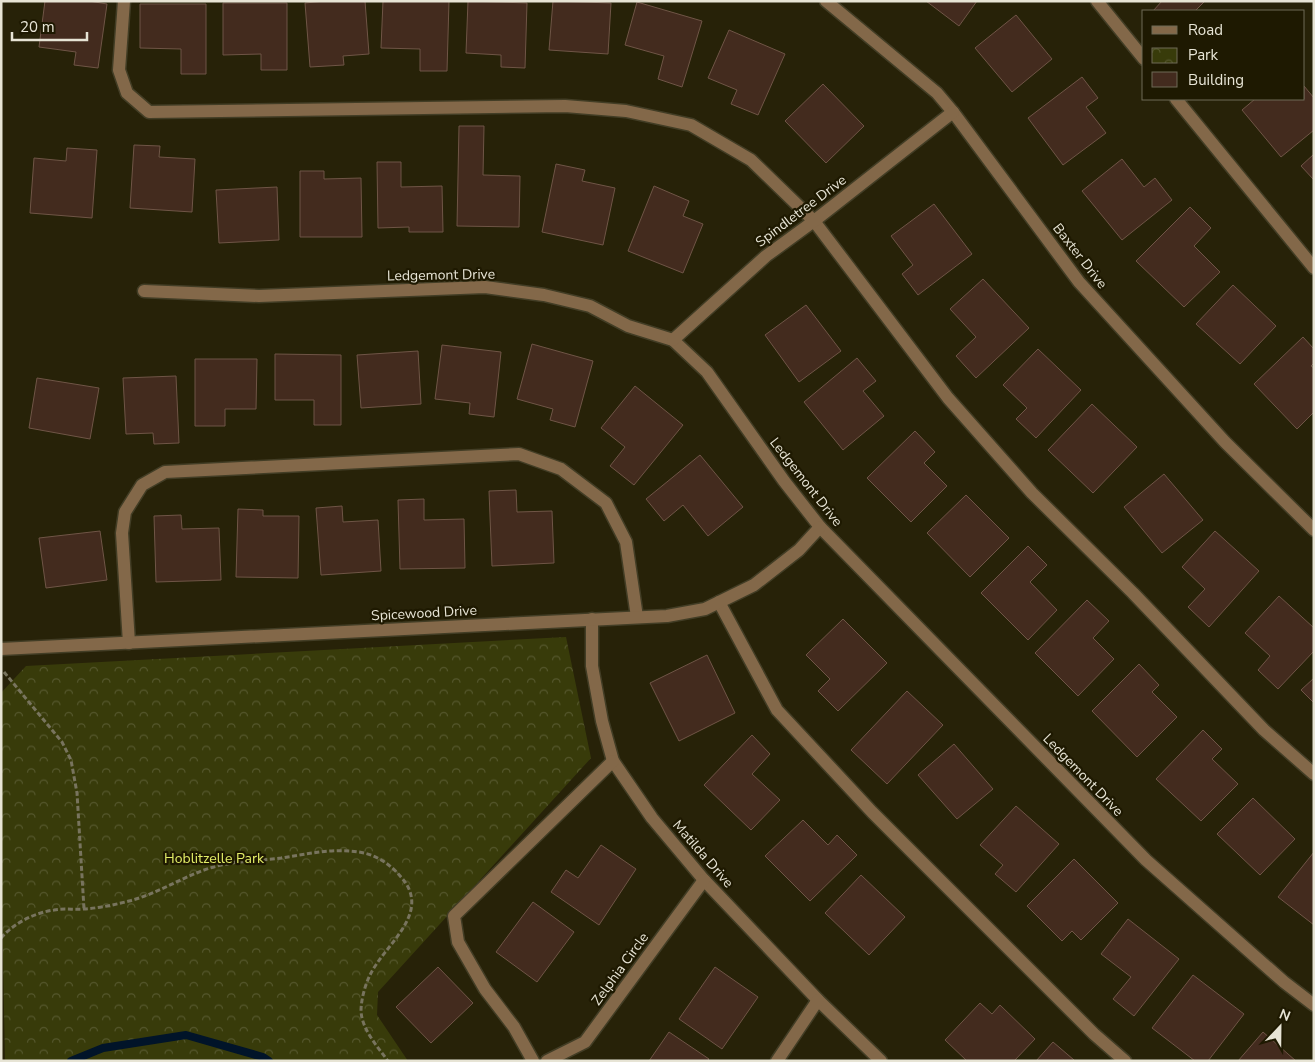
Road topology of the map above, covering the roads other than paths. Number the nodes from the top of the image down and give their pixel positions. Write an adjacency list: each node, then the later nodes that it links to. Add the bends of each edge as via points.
1 (124, 1): 7 (street, via 119,70 128,93 149,112 565,106 626,110 691,125 751,160)
2 (826, 1): 6 (street, Baxter Drive, via 937,93)
3 (1097, 1): 4 (street)
4 (1142, 57)
5 (1177, 100): 8 (street)
6 (953, 112): 7 (street, Spindletree Drive); 12 (street, Baxter Drive, via 1079,282 1224,442)
7 (814, 221): 10 (street, Spindletree Drive, via 766,256); 19 (street, via 948,398 1032,493 1264,730)
8 (1314, 268)
9 (144, 291): 10 (street, Ledgemont Drive, via 259,296 485,287 544,295 590,306 628,326)
10 (673, 340): 11 (street, Ledgemont Drive, via 707,372)
11 (820, 527): 13 (street, Spicewood Drive, via 799,550 754,585); 22 (street, Ledgemont Drive, via 1146,860)
12 (1314, 530)
13 (718, 602): 14 (street, Spicewood Drive, via 705,609); 27 (street, via 778,710 872,812)
14 (637, 618): 15 (street, Spicewood Drive); 16 (street, via 626,542 606,503 561,470 519,454 165,472 142,485 125,512 122,533)
15 (592, 619): 16 (street, Spicewood Drive); 18 (street, Matilda Drive, via 592,666 602,721)
16 (129, 643): 17 (street, Spicewood Drive)
17 (1, 649)
18 (614, 761): 20 (street, Matilda Drive, via 652,818); 23 (street, via 454,916 458,942)
19 (1314, 774)
20 (704, 880): 21 (street, Matilda Drive); 24 (street, Zelphia Circle, via 585,1042)
21 (818, 1000): 25 (street); 26 (street, Matilda Drive)
22 (1314, 1005)
23 (534, 1061)
24 (547, 1061)
25 (777, 1061)
26 (881, 1061)
27 (1125, 1061)

